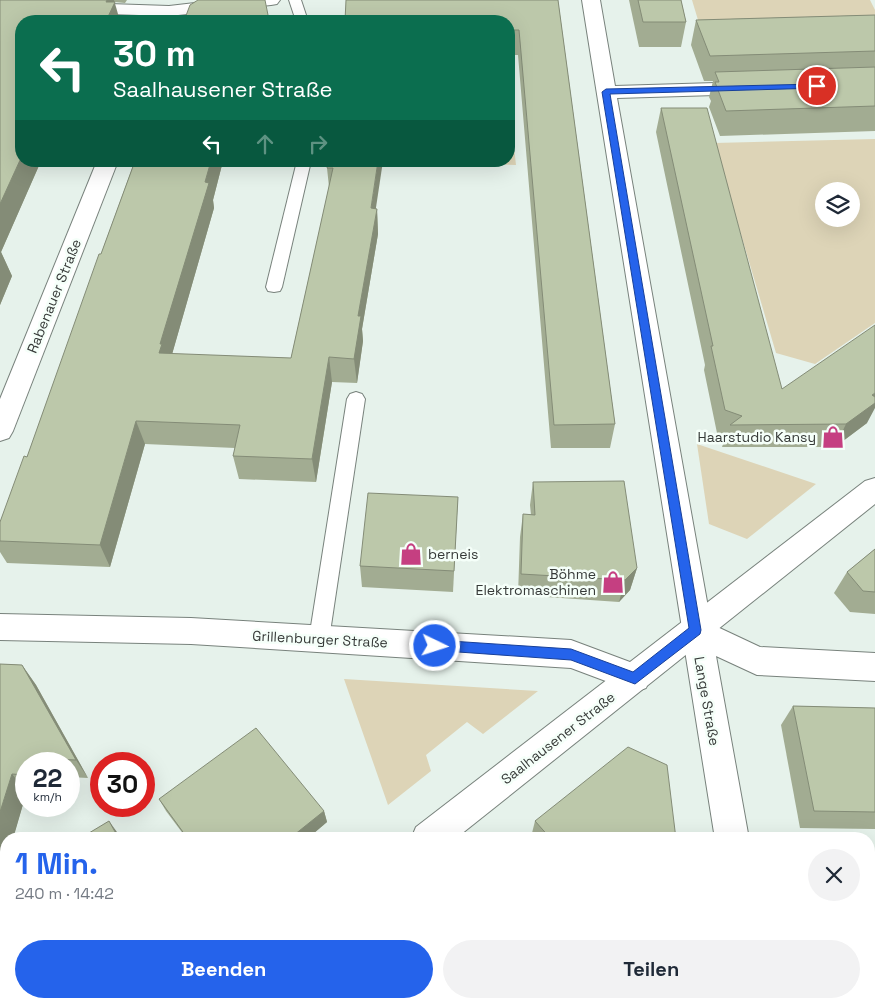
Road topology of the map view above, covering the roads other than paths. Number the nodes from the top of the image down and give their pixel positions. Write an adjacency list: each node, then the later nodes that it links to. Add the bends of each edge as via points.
1 (271, 0): 5 (street)
2 (295, 0): 6 (lane)
3 (591, 0): 8 (street, Lange Straße)
4 (63, 7): 5 (street)
5 (169, 11)
6 (300, 15)
7 (765, 87): 8 (street)
8 (606, 92): 16 (street, Lange Straße)
9 (106, 167): 13 (street, Rabenauer Straße)
10 (303, 167): 11 (lane)
11 (274, 287)
12 (356, 399): 17 (lane)
13 (0, 431)
14 (875, 489): 16 (street, Saalhausener Straße)
15 (0, 627): 17 (street, Grillenburger Straße, via 192,631)
16 (695, 630): 18 (street, via 757,661); 19 (street, Saalhausener Straße); 21 (street, Lange Straße)
17 (318, 639): 19 (street, Grillenburger Straße, via 571,654)
18 (875, 666)
19 (635, 678): 20 (street, Saalhausener Straße)
20 (437, 832)
21 (731, 832)

